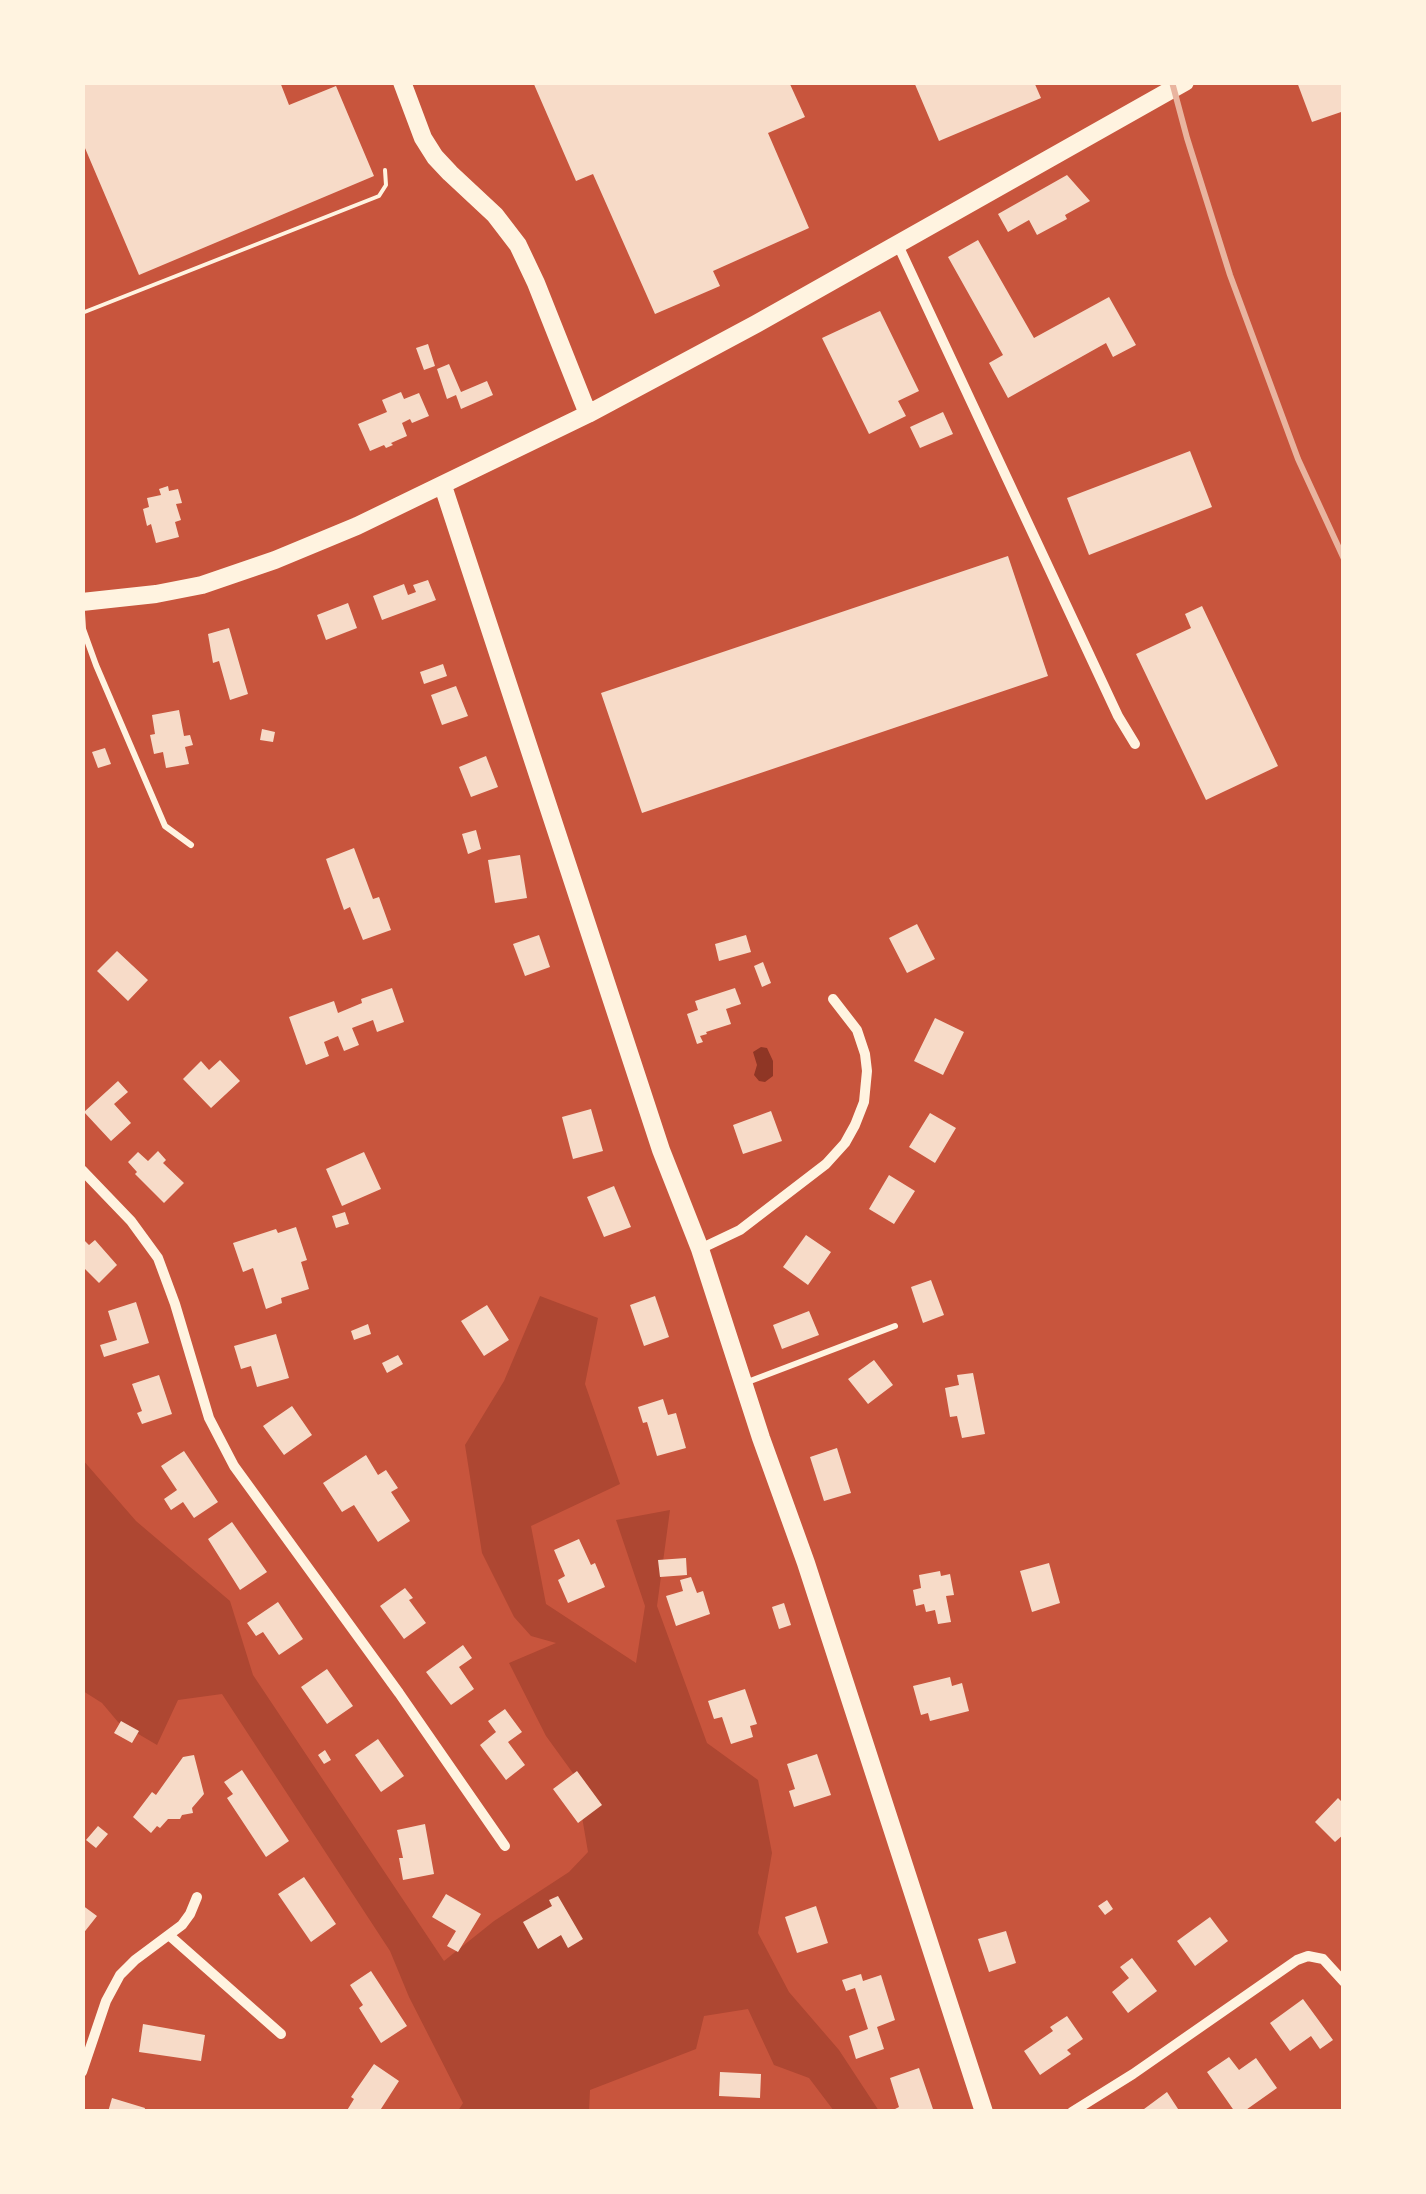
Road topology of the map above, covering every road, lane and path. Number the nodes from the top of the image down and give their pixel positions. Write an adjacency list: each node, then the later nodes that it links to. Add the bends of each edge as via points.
1 (402, 82): 6 (street, via 431,150 504,225 526,259)
2 (1185, 82): 4 (street)
3 (385, 170): 5 (path, via 379,196)
4 (898, 246): 6 (street); 10 (street)
5 (82, 313)
6 (588, 414): 7 (street)
7 (443, 486): 8 (street, via 239,573 177,591); 14 (street)
8 (82, 602)
9 (82, 612): 11 (lane, via 96,665 165,826)
10 (1135, 744)
11 (192, 845)
12 (834, 1000): 14 (street, via 857,1030 865,1054 864,1102 855,1125 826,1164 740,1230)
13 (82, 1170): 17 (street, via 158,1258 209,1418 234,1466)
14 (700, 1249): 16 (street)
15 (895, 1326): 16 (lane)
16 (744, 1384): 23 (street)
17 (506, 1846)
18 (197, 1897): 19 (street)
19 (170, 1936): 21 (street); 22 (street, via 115,1984)
20 (1344, 1982): 24 (street, via 1317,1957 1293,1962)
21 (281, 2034)
22 (82, 2072)
23 (984, 2112)
24 (1072, 2112)

